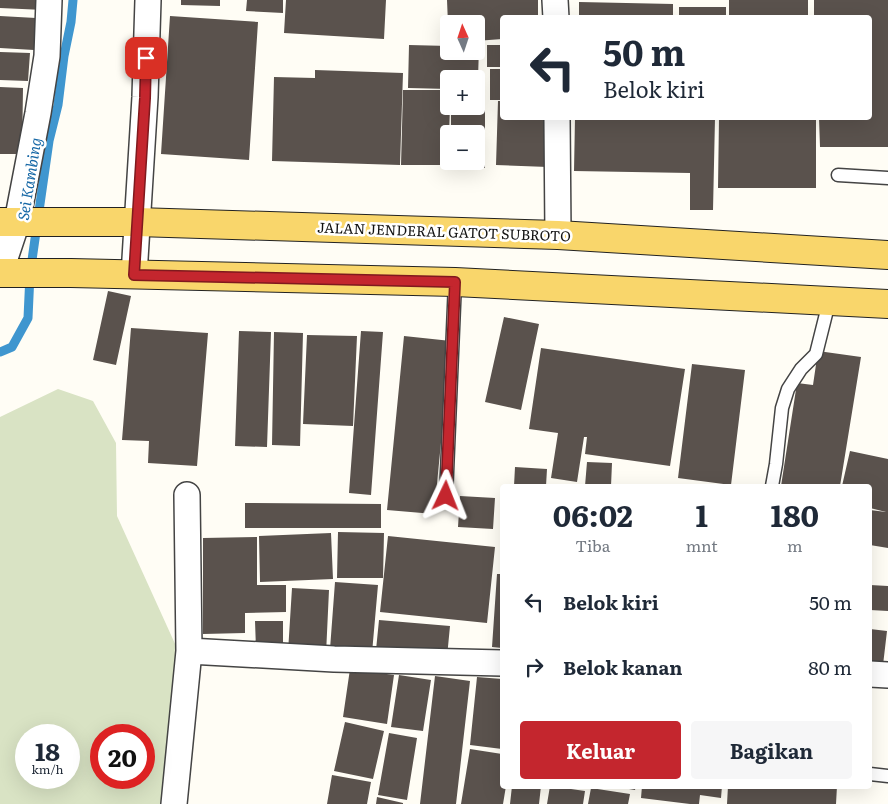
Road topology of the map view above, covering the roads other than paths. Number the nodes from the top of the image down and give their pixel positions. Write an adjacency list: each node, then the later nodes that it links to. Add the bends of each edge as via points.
1 (49, 0): 8 (street, via 47,56 38,113)
2 (148, 0): 9 (street)
3 (555, 0): 4 (street)
4 (556, 15)
5 (557, 120): 10 (street)
6 (838, 175): 7 (lane)
7 (888, 178)
8 (12, 222): 9 (main road, JALAN JENDERAL GATOT SUBROTO); 12 (street)
9 (137, 222): 10 (main road, JALAN JENDERAL GATOT SUBROTO); 13 (street)
10 (558, 235): 11 (main road, JALAN JENDERAL GATOT SUBROTO)
11 (888, 255)
12 (2, 273): 13 (main road)
13 (134, 275): 14 (main road)
14 (455, 282): 15 (main road); 19 (lane)
15 (829, 302): 16 (main road); 17 (lane, via 816,354 788,389 782,408)
16 (888, 304)
17 (772, 484)
18 (187, 495): 20 (street)
19 (446, 496)
20 (189, 651): 21 (street); 26 (street)
21 (500, 663)
22 (872, 674): 23 (street)
23 (888, 675)
24 (872, 774): 25 (lane)
25 (888, 776)
26 (174, 804)

